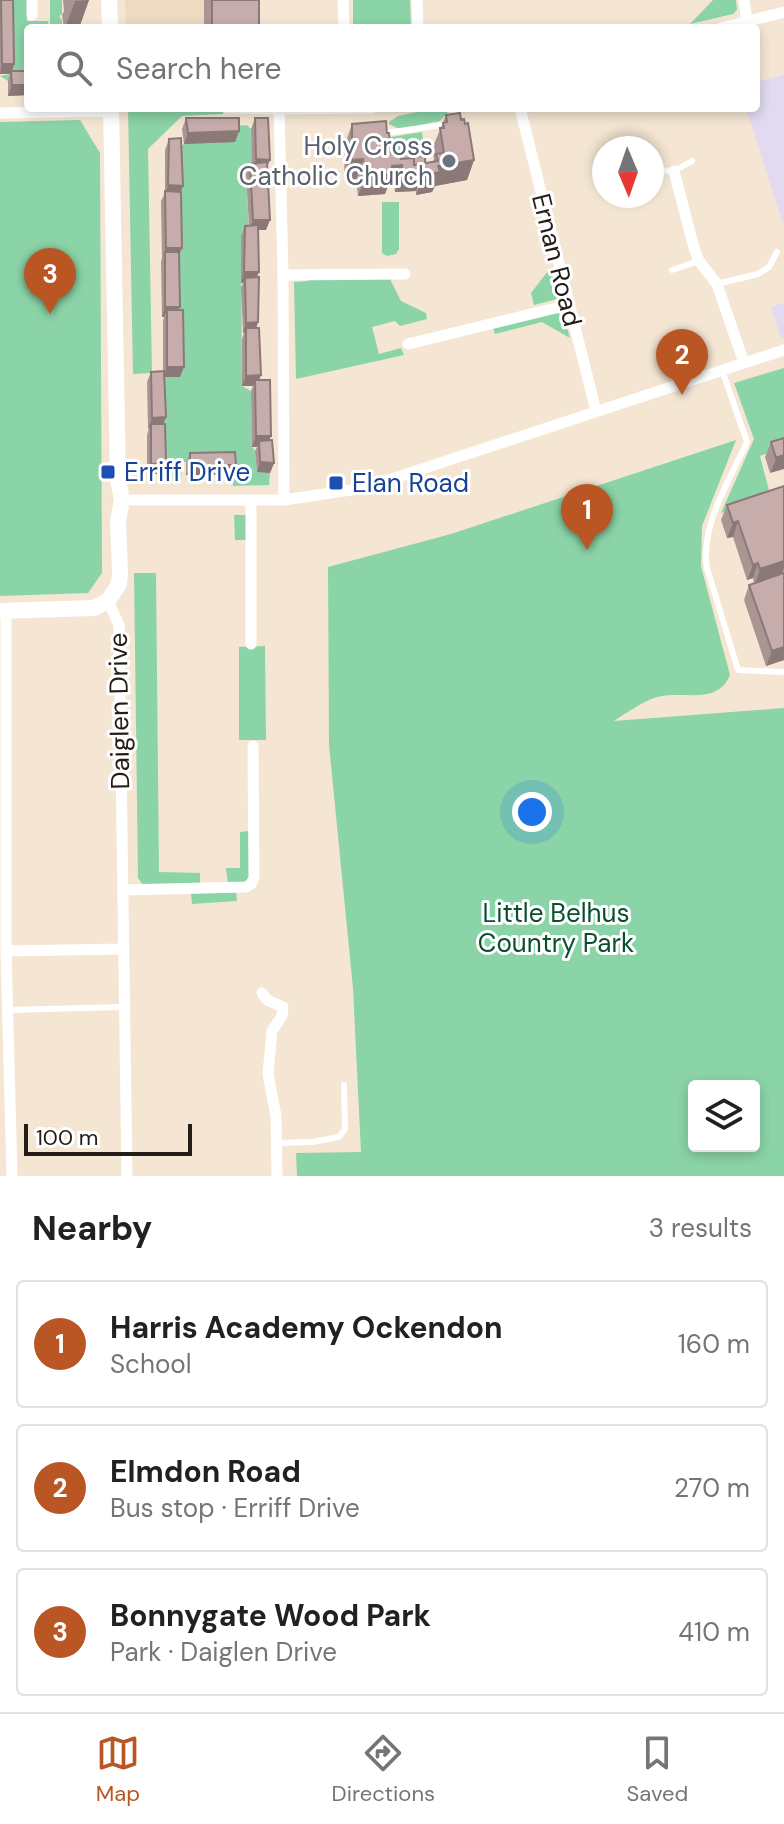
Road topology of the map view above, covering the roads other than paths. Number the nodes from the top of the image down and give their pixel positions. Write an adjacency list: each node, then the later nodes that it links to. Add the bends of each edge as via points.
1 (32, 0): 7 (street)
2 (109, 0): 9 (street)
3 (343, 0): 10 (street)
4 (417, 0): 11 (street)
5 (744, 0): 8 (street)
6 (784, 12): 8 (street)
7 (32, 15)
8 (747, 22): 12 (street)
9 (110, 24)
10 (344, 24)
11 (418, 24)
12 (738, 24)
13 (37, 112): 18 (street)
14 (111, 112): 35 (street, Daiglen Drive, via 117,470)
15 (279, 112): 27 (street)
16 (456, 112): 19 (lane, via 452,122 442,125 386,133)
17 (521, 112): 29 (street, Ernan Road)
18 (0, 113)
19 (384, 123)
20 (692, 161): 22 (lane)
21 (664, 170): 22 (lane)
22 (674, 171): 24 (street)
23 (777, 252): 28 (lane, via 758,274)
24 (699, 261): 25 (lane); 28 (street)
25 (672, 270)
26 (405, 274): 27 (street)
27 (283, 275): 37 (street)
28 (717, 284): 32 (street)
29 (568, 305): 30 (street); 34 (street, Ernan Road)
30 (408, 344)
31 (784, 350): 32 (street)
32 (744, 363): 33 (street)
33 (722, 370): 34 (street); 41 (lane, via 747,442 710,523 707,568 738,670)
34 (596, 411): 37 (street, via 364,488)
35 (122, 500): 36 (street); 38 (street, Daiglen Drive, via 119,584)
36 (251, 500): 37 (street); 40 (street)
37 (284, 500)
38 (108, 601): 39 (street, via 94,608); 44 (street, Daiglen Drive, via 119,625)
39 (3, 611): 43 (street)
40 (251, 644)
41 (784, 672)
42 (253, 746): 44 (street, via 251,884)
43 (3, 754): 46 (street)
44 (123, 890): 45 (street, Daiglen Drive)
45 (123, 949): 46 (street); 48 (street, Daiglen Drive)
46 (6, 951): 49 (street)
47 (262, 993): 52 (street, via 283,1007 272,1031 268,1074)
48 (124, 1007): 49 (lane); 54 (street, Daiglen Drive)
49 (7, 1010): 51 (street)
50 (344, 1085): 52 (lane, via 343,1134)
51 (6, 1137): 53 (street)
52 (276, 1143): 55 (street)
53 (12, 1176)
54 (127, 1176)
55 (277, 1176)

